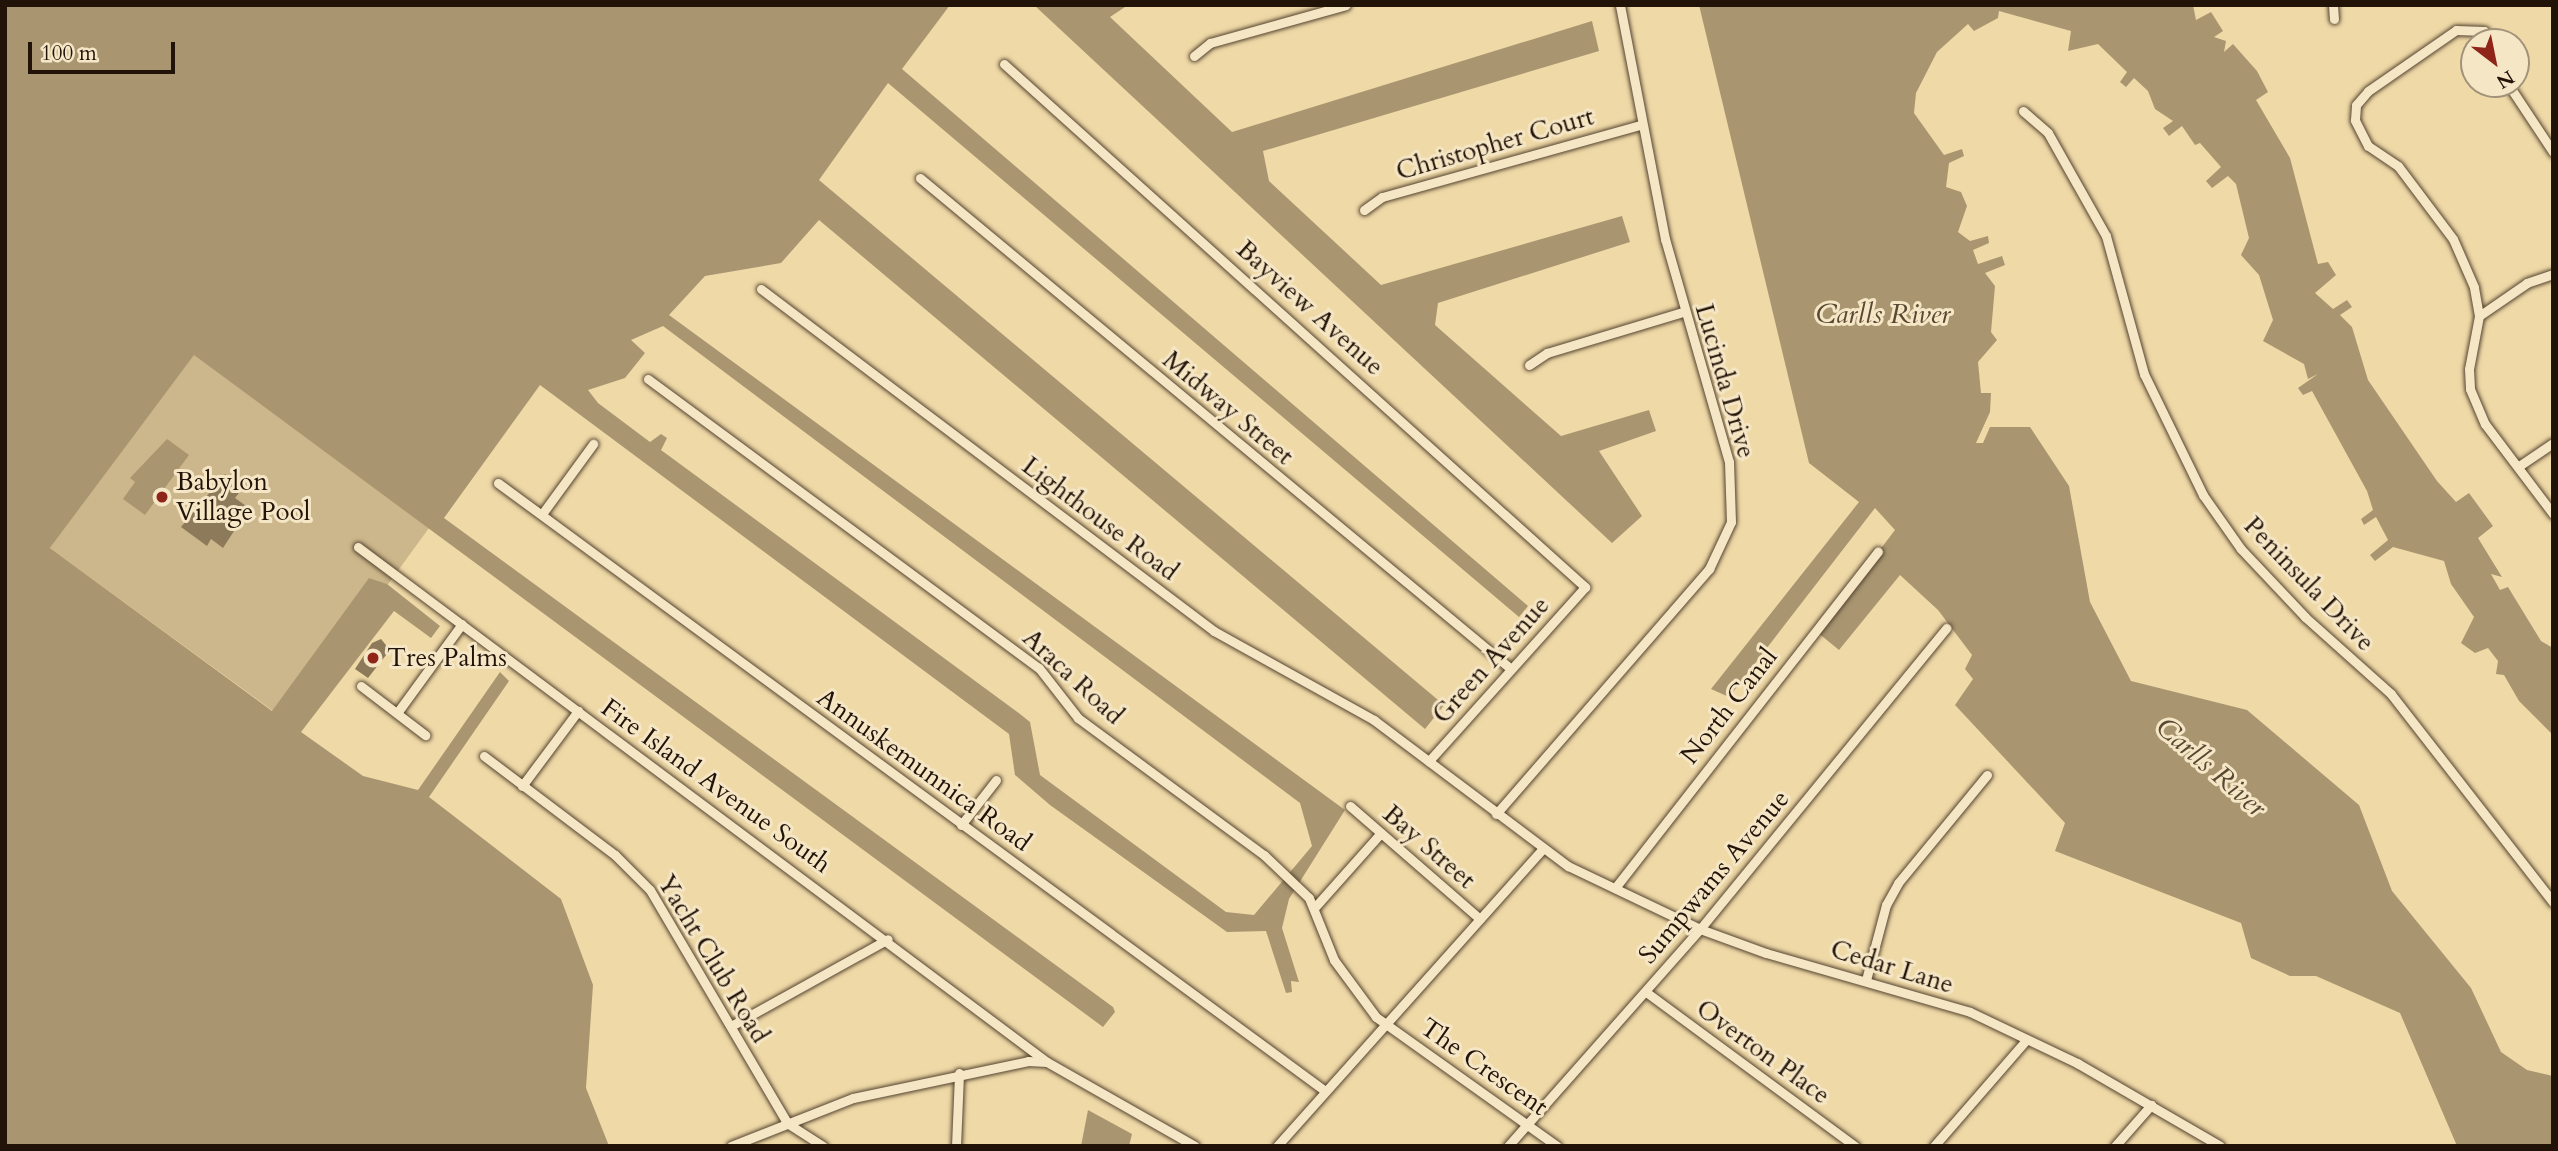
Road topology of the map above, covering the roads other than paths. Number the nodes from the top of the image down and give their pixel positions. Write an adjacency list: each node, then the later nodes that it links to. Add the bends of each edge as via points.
1 (1346, 5): 6 (street, via 1210,43)
2 (1620, 5): 10 (street, Lucinda Drive)
3 (2333, 5): 4 (street)
4 (2334, 19)
5 (2460, 30): 17 (street, via 2443,37 2368,91 2356,105 2355,120 2359,134 2398,166 2453,239 2474,287)
6 (1194, 56)
7 (1004, 64): 28 (street, Bayview Avenue)
8 (2517, 98): 11 (street)
9 (2023, 111): 47 (street, Peninsula Drive, via 2048,133 2106,236 2144,373 2203,495 2269,578 2391,694)
10 (1640, 125): 13 (street, Christopher Court, via 1382,197); 16 (street, Lucinda Drive)
11 (2553, 152)
12 (920, 178): 31 (street, Midway Street)
13 (1364, 210)
14 (2553, 274): 17 (street, via 2527,283)
15 (761, 289): 37 (street, Lighthouse Road, via 1214,631 1331,693)
16 (1683, 312): 18 (street, via 1547,353); 42 (street, Lucinda Drive, via 1730,462 1733,495 1726,544)
17 (2479, 316): 22 (street, via 2470,389 2485,424)
18 (1529, 365)
19 (648, 379): 48 (street, Araca Road, via 1039,668 1078,718 1287,875)
20 (2553, 443): 22 (street)
21 (593, 444): 25 (street)
22 (2519, 466): 24 (street)
23 (498, 483): 25 (street, Annuskemunnica Road)
24 (2553, 513)
25 (542, 514): 43 (street, Annuskemunnica Road)
26 (358, 547): 29 (street, Fire Island Avenue South)
27 (1878, 551): 46 (street, North Canal)
28 (1585, 587): 31 (street, Green Avenue)
29 (462, 624): 33 (street, Fire Island Avenue South); 34 (street)
30 (1946, 628): 50 (street, Sumpwams Avenue)
31 (1511, 669): 37 (street, Green Avenue)
32 (361, 686): 34 (street)
33 (578, 710): 40 (street); 51 (street, Fire Island Avenue South)
34 (397, 713): 35 (street)
35 (425, 735)
36 (484, 756): 40 (street, Yacht Club Road)
37 (1429, 761): 42 (street, Cedar Lane)
38 (1987, 775): 52 (street, via 1898,883 1886,905)
39 (996, 780): 43 (street)
40 (522, 786): 55 (street, Yacht Club Road, via 615,855 650,890)
41 (1350, 806): 44 (street, Bay Street)
42 (1496, 814): 45 (street, Cedar Lane)
43 (961, 825): 59 (street, Annuskemunnica Road)
44 (1381, 833): 48 (street); 49 (street, Bay Street)
45 (1542, 850): 46 (street, Cedar Lane); 49 (street)
46 (1615, 888): 50 (street, Cedar Lane)
47 (2553, 902)
48 (1315, 907): 54 (street, Araca Road, via 1350,985 1376,1017)
49 (1480, 919): 54 (street)
50 (1700, 929): 52 (street, Cedar Lane); 53 (street, Sumpwams Avenue)
51 (888, 939): 55 (street); 57 (street, Fire Island Avenue South)
52 (1866, 981): 56 (street, Cedar Lane, via 1970,1012)
53 (1646, 992): 62 (street, Sumpwams Avenue); 70 (street, Overton Place)
54 (1388, 1022): 59 (street); 62 (street, The Crescent)
55 (731, 1026): 61 (street, Yacht Club Road)
56 (2026, 1040): 60 (street, Cedar Lane); 71 (street)
57 (1047, 1062): 58 (street); 66 (street, Fire Island Avenue South)
58 (959, 1073): 61 (street, via 853,1098); 65 (street)
59 (1325, 1091): 67 (street)
60 (2151, 1105): 72 (street); 73 (street, Cedar Lane)
61 (787, 1123): 63 (street); 64 (street)
62 (1528, 1124): 68 (street, Sumpwams Avenue); 69 (street, The Crescent)
63 (731, 1146)
64 (823, 1146)
65 (956, 1146)
66 (1195, 1146)
67 (1277, 1146)
68 (1508, 1146)
69 (1557, 1146)
70 (1855, 1146)
71 (1934, 1146)
72 (2115, 1146)
73 (2220, 1146)

